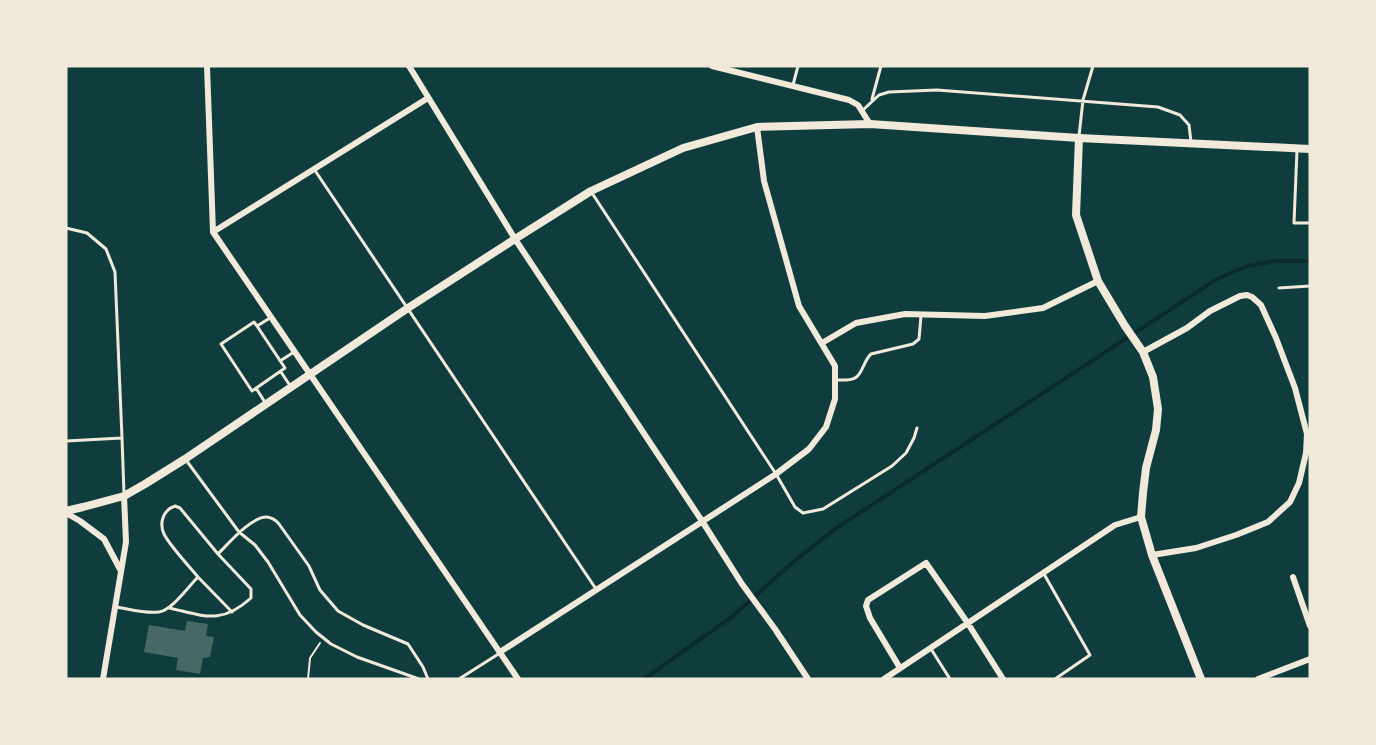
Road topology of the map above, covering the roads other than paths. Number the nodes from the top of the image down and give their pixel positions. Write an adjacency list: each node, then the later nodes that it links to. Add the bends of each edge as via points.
1 (207, 66): 22 (street)
2 (409, 66): 8 (street)
3 (712, 66): 7 (street)
4 (798, 66): 7 (lane)
5 (881, 66): 9 (lane)
6 (1094, 66): 10 (lane)
7 (792, 86): 11 (street, via 849,100)
8 (428, 98): 18 (street); 23 (street)
9 (872, 100): 10 (lane, via 889,92 938,90); 11 (lane)
10 (1083, 100): 14 (lane); 15 (lane, via 1158,107 1180,115 1189,125)
11 (862, 111): 12 (street)
12 (870, 124): 13 (street); 14 (street)
13 (758, 127): 19 (street, via 683,148); 31 (street, via 764,182 796,297)
14 (1079, 138): 15 (street); 24 (street, via 1076,215)
15 (1191, 144): 16 (street)
16 (1298, 148): 17 (street); 20 (lane, via 1294,223)
17 (1310, 149)
18 (314, 169): 22 (street); 27 (lane)
19 (591, 191): 23 (street); 45 (lane)
20 (1310, 223)
21 (66, 228): 42 (lane, via 87,233 106,249 115,272)
22 (213, 232): 29 (street)
23 (515, 239): 27 (street); 49 (street)
24 (1098, 281): 28 (street, via 1043,308 985,316); 33 (street)
25 (1310, 286): 26 (lane)
26 (1279, 288)
27 (408, 308): 36 (street); 57 (lane)
28 (921, 314): 31 (street, via 856,323); 37 (lane, via 917,341 871,354 858,377)
29 (271, 317): 30 (lane); 32 (street)
30 (257, 327): 34 (lane); 39 (lane, via 254,322 221,345 252,391)
31 (822, 343): 37 (street, via 835,366)
32 (295, 351): 34 (lane); 36 (street)
33 (1143, 352): 48 (street, via 1154,377 1158,409); 52 (street, via 1210,311 1246,295 1261,305 1276,338 1307,434 1299,483 1290,502 1268,522 1196,548)
34 (280, 361): 35 (lane, via 285,369)
35 (280, 372): 38 (lane); 39 (lane)
36 (310, 374): 38 (street); 64 (street)
37 (835, 380): 45 (street, via 835,399 826,427 809,449)
38 (291, 387): 40 (street)
39 (255, 388): 40 (lane)
40 (266, 404): 44 (street)
41 (917, 428): 45 (lane, via 906,453 892,466 823,509 803,513 795,507)
42 (122, 438): 43 (lane); 46 (lane)
43 (66, 441)
44 (185, 459): 46 (street); 50 (lane)
45 (777, 474): 49 (street)
46 (124, 496): 47 (street); 53 (street, via 126,542)
47 (66, 512): 53 (street, via 104,539)
48 (1141, 517): 52 (street); 54 (street, via 1115,525)
49 (702, 521): 57 (street); 72 (street)
50 (239, 532): 51 (lane); 68 (lane, via 268,562 300,615 331,644); 69 (lane, via 264,517 275,519 338,611 408,644)
51 (218, 554): 55 (lane, via 180,508 169,508 162,523 165,536); 60 (lane, via 251,589 251,598)
52 (1152, 555): 77 (street)
53 (121, 571): 58 (street)
54 (1043, 572): 61 (street); 76 (lane, via 1090,655)
55 (198, 577): 59 (lane); 60 (lane)
56 (1293, 577): 62 (street)
57 (597, 590): 64 (street)
58 (116, 607): 59 (lane, via 148,612); 67 (street)
59 (169, 608): 60 (lane, via 211,617)
60 (232, 612)
61 (967, 622): 63 (street); 66 (street, via 927,563 868,600 870,618); 75 (street)
62 (1310, 626)
63 (930, 648): 66 (street); 74 (lane)
64 (500, 652): 70 (lane); 71 (street)
65 (1310, 659): 78 (street)
66 (900, 668): 73 (street)
67 (103, 679)
68 (419, 679)
69 (428, 679)
70 (459, 679)
71 (518, 679)
72 (808, 679)
73 (884, 679)
74 (950, 679)
75 (1003, 679)
76 (1055, 679)
77 (1201, 679)
78 (1258, 679)

